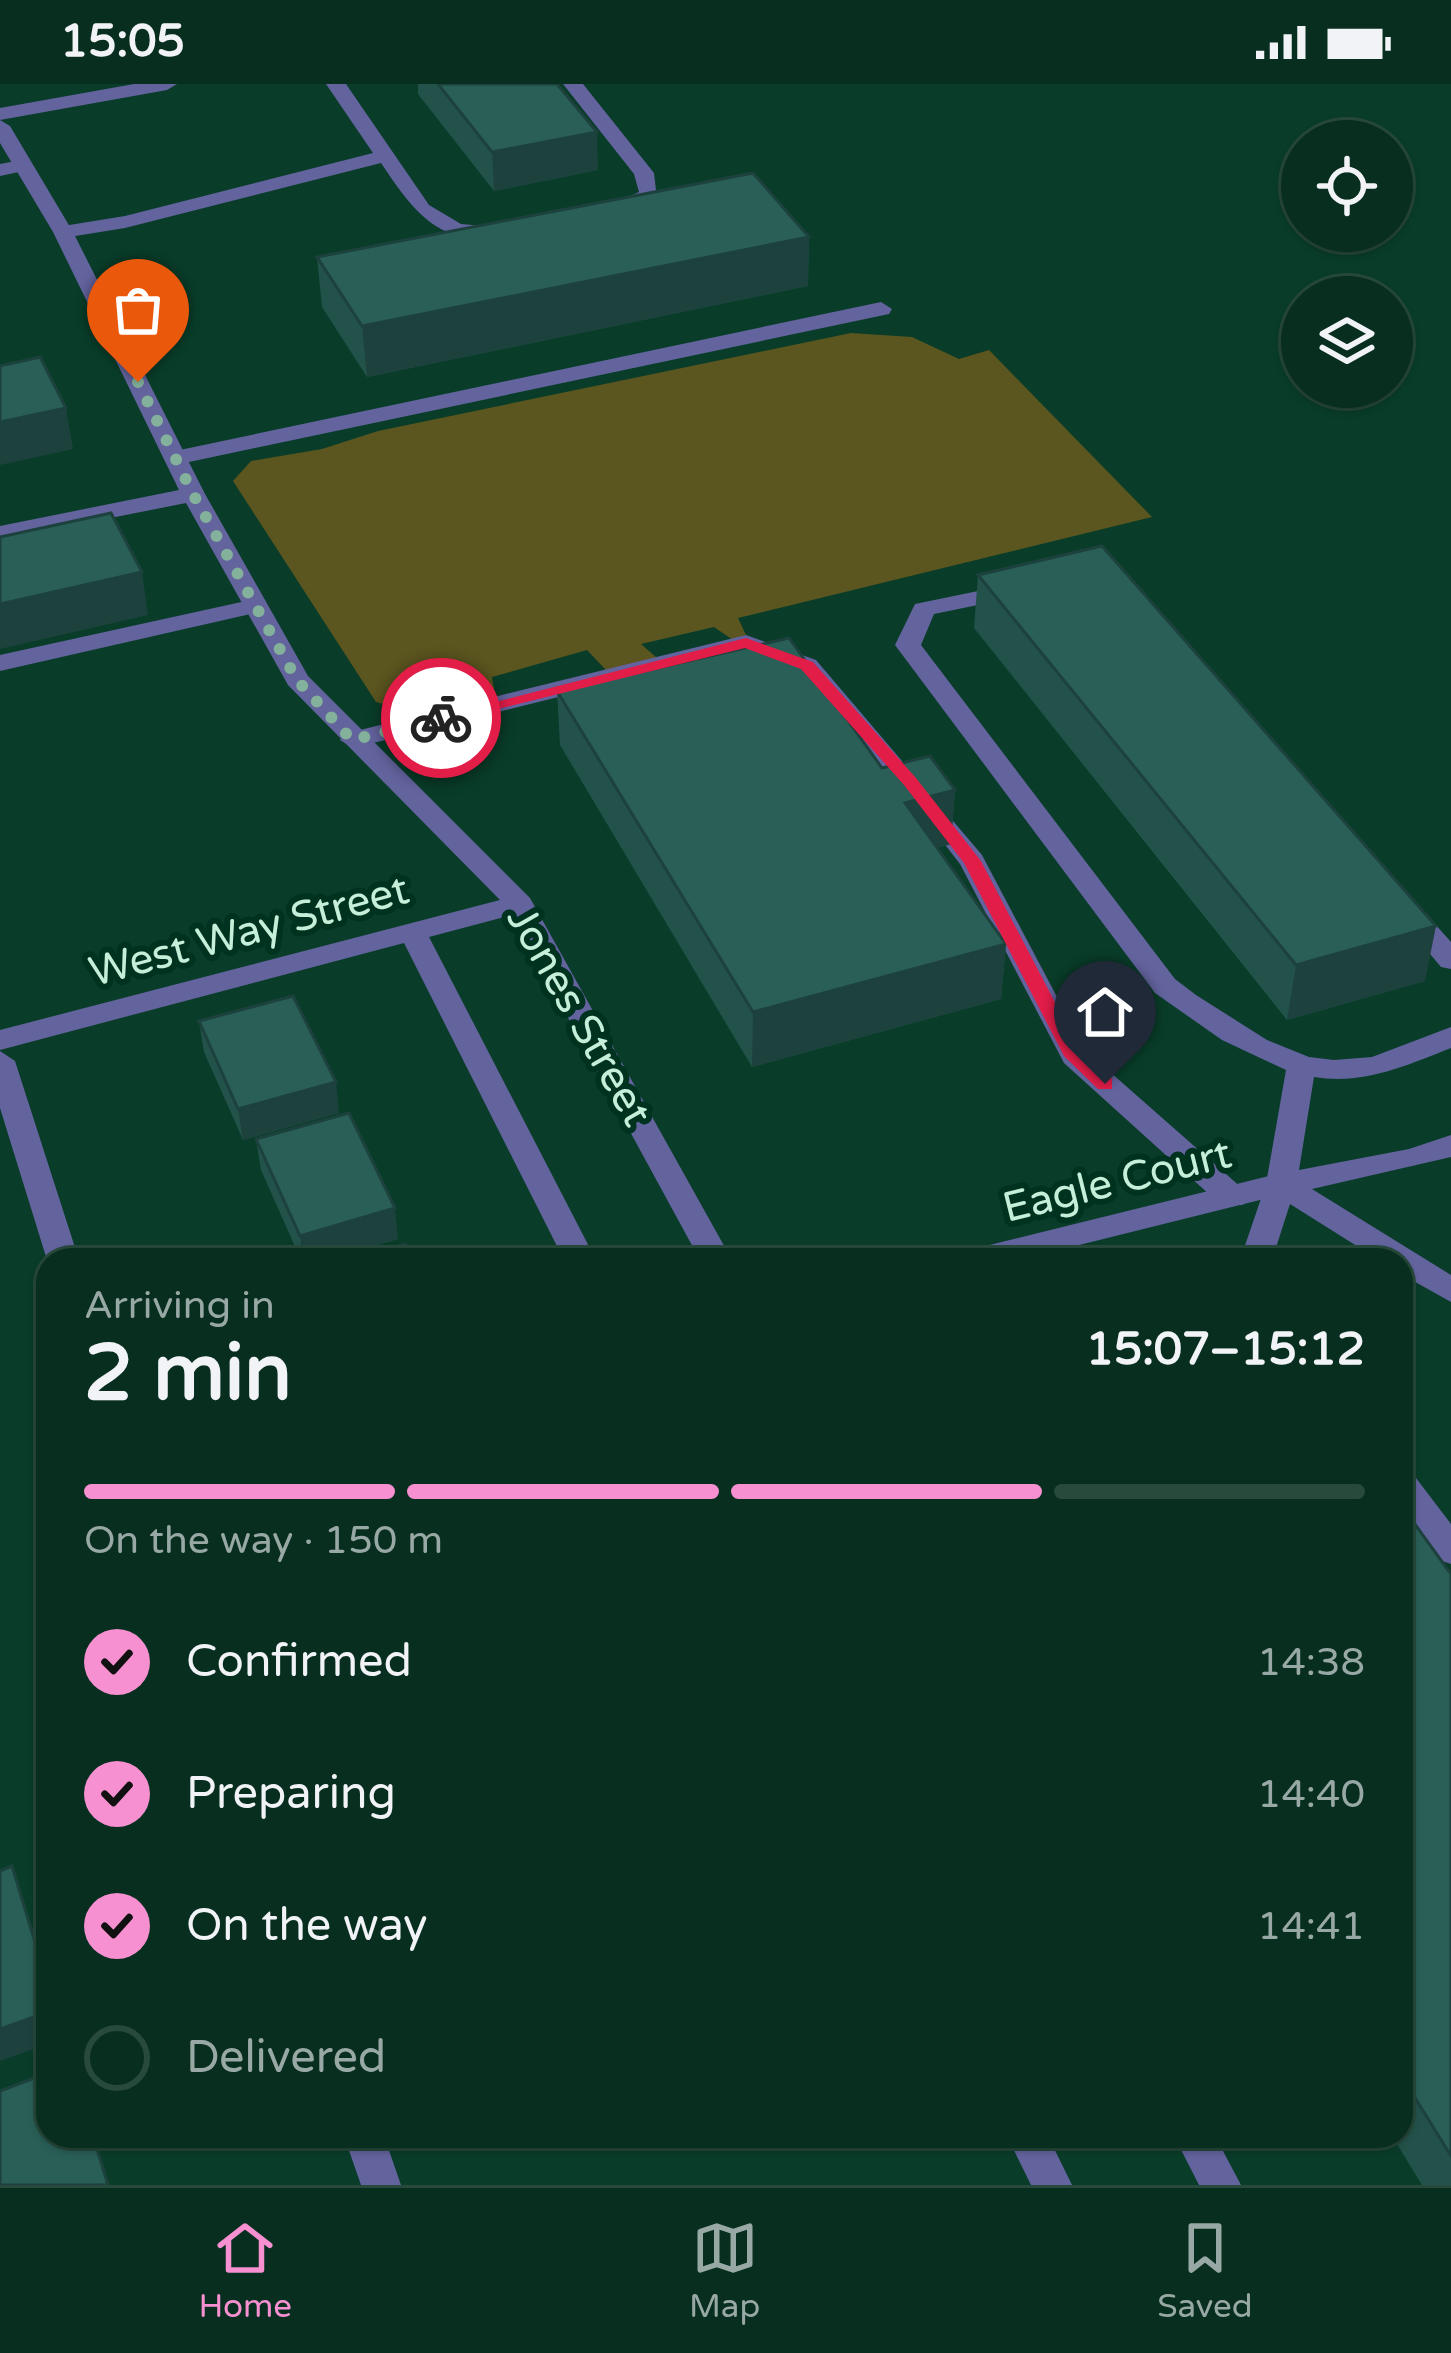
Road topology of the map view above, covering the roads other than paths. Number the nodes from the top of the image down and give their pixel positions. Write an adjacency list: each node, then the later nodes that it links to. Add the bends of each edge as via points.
1 (167, 84): 4 (street)
2 (336, 84): 6 (street)
3 (573, 84): 8 (street, via 644,173 650,194)
4 (0, 114)
5 (0, 126): 7 (street, Jones Street)
6 (386, 155): 9 (street, via 422,209 456,230); 10 (street)
7 (11, 168): 10 (street, Jones Street)
8 (604, 213)
9 (520, 228)
10 (63, 232): 12 (street, Jones Street)
11 (881, 309): 12 (street)
12 (175, 458): 13 (street, Jones Street)
13 (193, 494): 14 (street); 16 (street, Jones Street)
14 (0, 533)
15 (1038, 585): 26 (street, via 924,609 908,645 1165,986 1210,1022)
16 (255, 606): 17 (street); 18 (street, Jones Street, via 297,680)
17 (0, 663)
18 (352, 740): 20 (street, Jones Street); 29 (street, via 746,643 807,665 972,861 1074,1056)
19 (1389, 890): 22 (street)
20 (520, 904): 21 (street, West Way Street); 32 (street, Jones Street)
21 (412, 932): 24 (street, West Way Street); 31 (street)
22 (1451, 960)
23 (1451, 1037): 26 (street, via 1361,1069)
24 (0, 1040)
25 (0, 1061): 30 (street)
26 (1301, 1067): 28 (street)
27 (1451, 1146): 28 (street, Eagle Court)
28 (1281, 1184): 29 (street, Eagle Court); 34 (street); 35 (street)
29 (1232, 1197): 33 (street, Eagle Court)
30 (59, 1248)
31 (574, 1248)
32 (709, 1248)
33 (1023, 1248)
34 (1260, 1248)
35 (1384, 1248)
36 (1413, 1266): 37 (street)
37 (1451, 1290)
38 (1413, 1499): 39 (street)
39 (1451, 1550)
40 (368, 2148): 43 (street)
41 (1033, 2148): 44 (street)
42 (1201, 2148): 45 (street)
43 (381, 2185)
44 (1052, 2185)
45 (1221, 2185)

